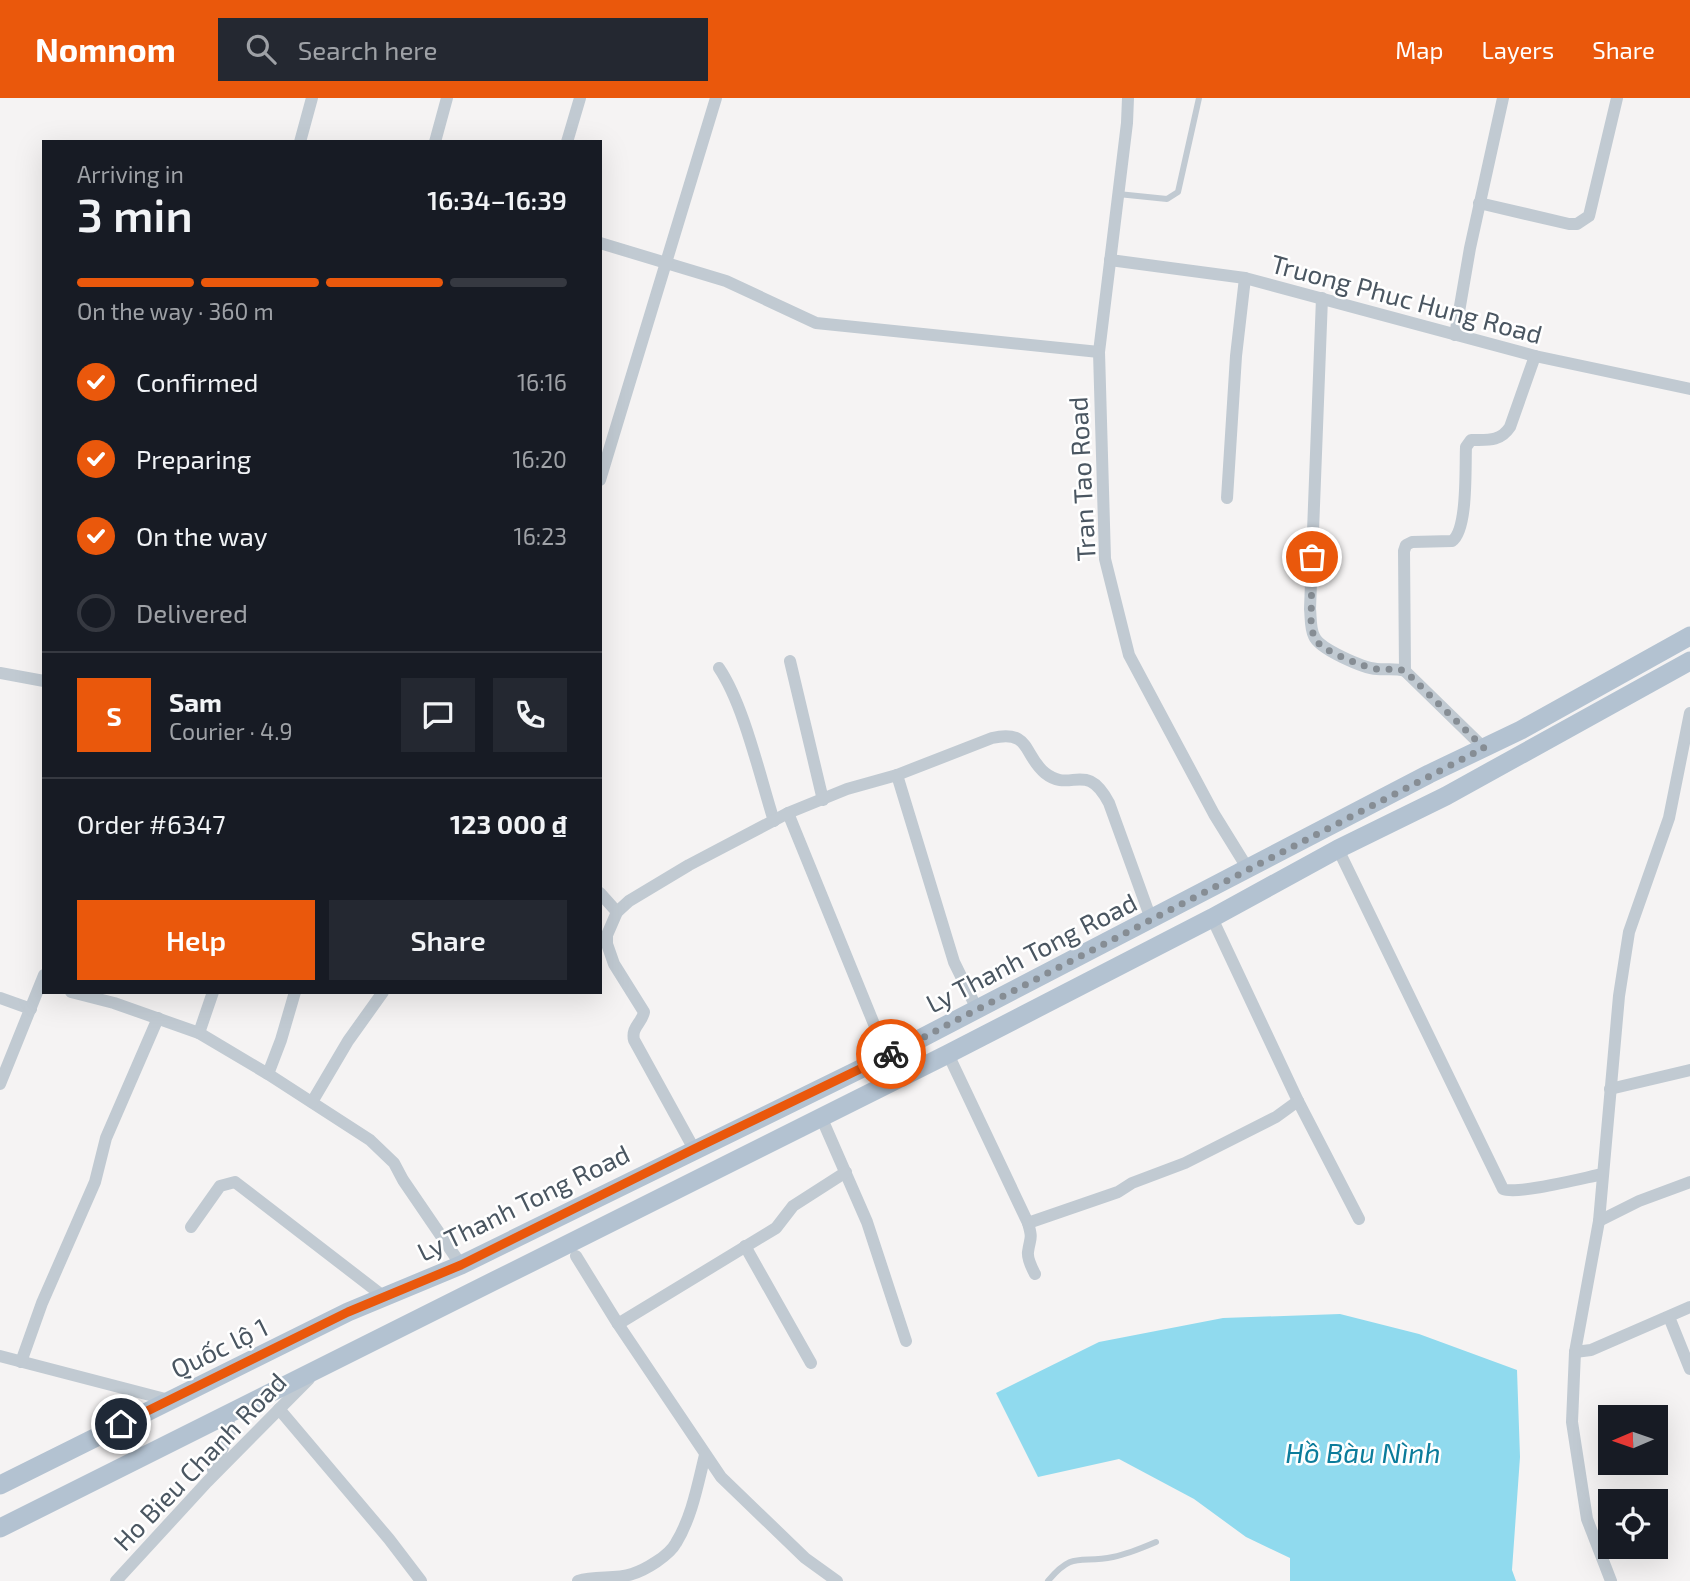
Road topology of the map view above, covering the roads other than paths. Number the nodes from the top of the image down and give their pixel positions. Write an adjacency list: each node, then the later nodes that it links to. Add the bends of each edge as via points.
1 (313, 98): 9 (street)
2 (447, 98): 10 (street)
3 (580, 98): 11 (street)
4 (716, 98): 16 (street)
5 (1128, 98): 12 (street, Tran Tao Road)
6 (1199, 98): 12 (lane, via 1178,192 1167,199)
7 (1503, 98): 13 (street)
8 (1617, 98): 13 (street, via 1585,220 1569,224)
9 (301, 140)
10 (436, 140)
11 (567, 140)
12 (1118, 194): 15 (street, Tran Tao Road)
13 (1479, 203): 19 (street)
14 (602, 244): 16 (street)
15 (1110, 260): 17 (street, Truong Phuc Hung Road); 20 (street, Tran Tao Road)
16 (668, 262): 20 (street, via 726,281 816,323); 23 (street)
17 (1245, 278): 18 (street, Truong Phuc Hung Road); 24 (street)
18 (1322, 298): 19 (street, Truong Phuc Hung Road); 29 (street, via 1311,627 1322,647 1376,670)
19 (1455, 335): 21 (street, Truong Phuc Hung Road)
20 (1099, 352): 39 (street, Tran Tao Road, via 1105,559 1129,655 1213,814)
21 (1535, 356): 22 (street, Truong Phuc Hung Road); 29 (street, via 1505,434 1500,439 1471,440 1466,447 1457,537 1406,545)
22 (1690, 388)
23 (602, 474)
24 (1227, 498)
25 (1690, 636): 33 (main road, Ly Thanh Tong Road)
26 (790, 661): 35 (street)
27 (1690, 661): 38 (main road, Ly Thanh Tong Road, via 1446,796)
28 (719, 668): 37 (street, via 728,681)
29 (1405, 671): 33 (street)
30 (0, 673): 31 (street)
31 (42, 681)
32 (1690, 713): 60 (street, via 1670,818 1629,932)
33 (1484, 748): 39 (main road, Ly Thanh Tong Road)
34 (897, 775): 35 (street); 44 (street, via 992,738 1016,737 1045,773 1088,779 1102,789); 52 (street, via 950,948)
35 (823, 800): 36 (street)
36 (788, 813): 37 (street); 56 (street)
37 (775, 821): 42 (street, via 689,865)
38 (1338, 849): 43 (main road, Ly Thanh Tong Road); 66 (street, via 1503,1189)
39 (1248, 869): 40 (main road, Ly Thanh Tong Road)
40 (1197, 894): 43 (main road); 44 (main road, Ly Thanh Tong Road)
41 (602, 895): 42 (street)
42 (617, 912): 64 (street, via 607,944 644,1012 635,1028 635,1040)
43 (1212, 918): 55 (main road, Ly Thanh Tong Road); 61 (street)
44 (1151, 919): 52 (main road, Ly Thanh Tong Road)
45 (42, 984): 51 (street)
46 (79, 994): 53 (street)
47 (212, 994): 54 (street)
48 (294, 994): 58 (street)
49 (382, 994): 62 (street)
50 (0, 998): 51 (street)
51 (30, 1009): 59 (street)
52 (977, 1009): 56 (main road, Ly Thanh Tong Road)
53 (158, 1018): 54 (street); 84 (street, via 106,1138 95,1182)
54 (199, 1034): 58 (street)
55 (948, 1055): 63 (main road, Ly Thanh Tong Road); 70 (street)
56 (887, 1056): 64 (main road, Ly Thanh Tong Road)
57 (1690, 1070): 60 (street)
58 (268, 1074): 62 (street)
59 (0, 1084)
60 (1610, 1090): 66 (street)
61 (1298, 1101): 68 (street); 70 (street, via 1264,1124 1185,1163)
62 (312, 1102): 74 (street, via 370,1140 394,1163)
63 (822, 1119): 65 (street); 87 (main road, Ly Thanh Tong Road)
64 (694, 1149): 74 (main road, Ly Thanh Tong Road)
65 (846, 1172): 72 (street, via 793,1206 776,1228); 81 (street)
66 (1603, 1174): 69 (street)
67 (1690, 1182): 69 (street)
68 (1359, 1219)
69 (1598, 1221): 82 (street)
70 (1028, 1223): 75 (street, via 1032,1237 1029,1259)
71 (191, 1227): 76 (street, via 220,1186 235,1182)
72 (745, 1246): 80 (street); 85 (street)
73 (576, 1256): 80 (street)
74 (461, 1265): 76 (main road, Ly Thanh Tong Road)
75 (1035, 1274)
76 (383, 1296): 78 (main road, Ly Thanh Tong Road)
77 (1690, 1307): 79 (street)
78 (348, 1312): 88 (main road, Quốc lộ 1)
79 (1668, 1317): 82 (street, via 1591,1350); 86 (street)
80 (618, 1324): 91 (street)
81 (906, 1340)
82 (1575, 1352): 101 (street, via 1572,1422 1587,1519)
83 (0, 1356): 84 (street)
84 (21, 1362): 88 (street)
85 (811, 1363)
86 (1690, 1369)
87 (316, 1372): 89 (street, Ho Bieu Chanh Road); 90 (main road)
88 (170, 1401): 93 (main road, Quốc lộ 1)
89 (279, 1409): 92 (street, Ho Bieu Chanh Road); 97 (street)
90 (228, 1416): 92 (street, via 230,1432); 94 (main road)
91 (705, 1455): 98 (street, via 683,1527 668,1552 636,1573); 99 (street, via 777,1532)
92 (207, 1482): 96 (street, Ho Bieu Chanh Road)
93 (0, 1485)
94 (0, 1528)
95 (1156, 1542): 100 (lane, via 1111,1558 1070,1561)
96 (116, 1581)
97 (421, 1581)
98 (579, 1581)
99 (837, 1581)
100 (1048, 1581)
101 (1611, 1581)

